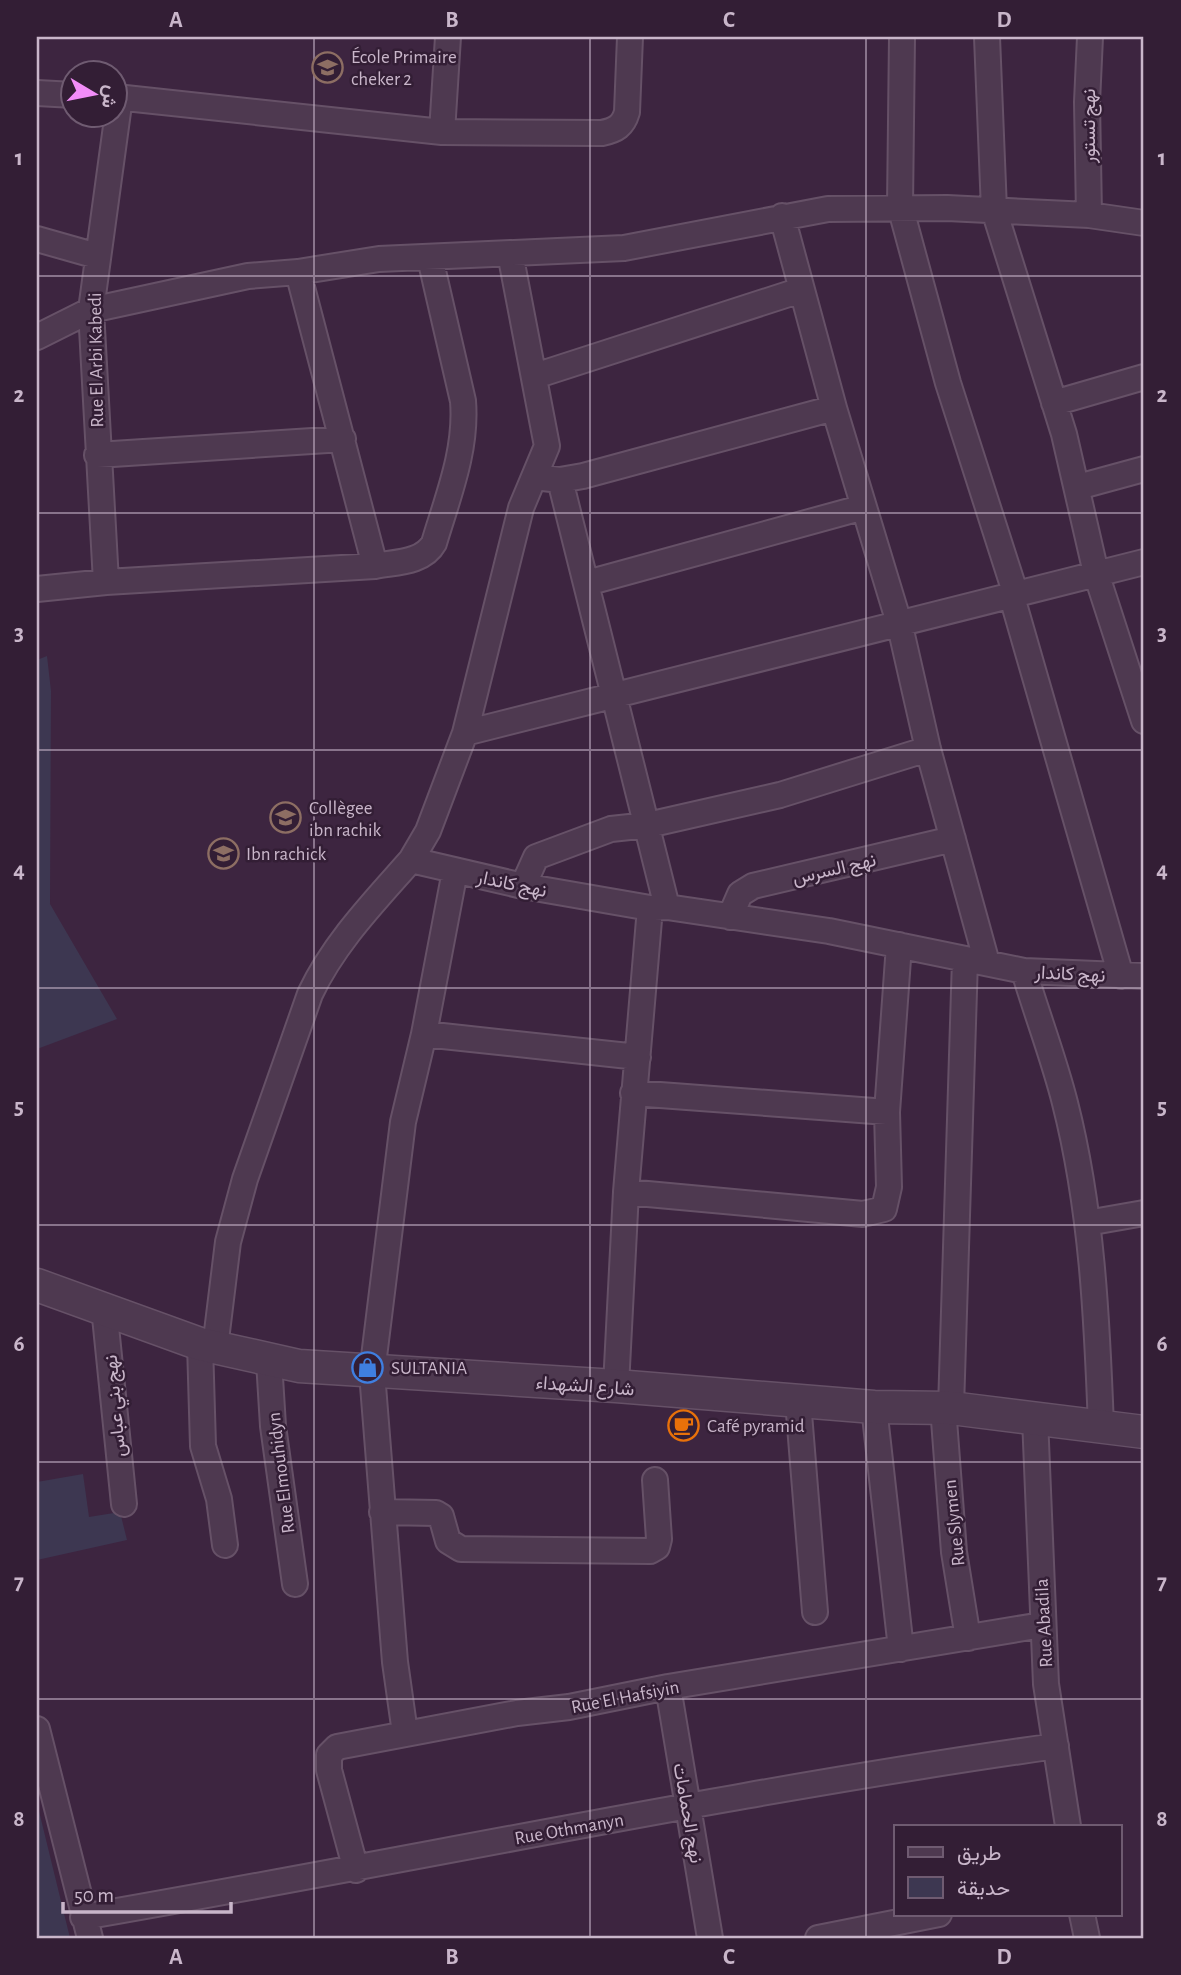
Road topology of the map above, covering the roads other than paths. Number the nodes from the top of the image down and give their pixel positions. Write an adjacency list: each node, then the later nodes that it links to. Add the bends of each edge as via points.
1 (449, 37): 10 (street)
2 (630, 37): 10 (street, via 628,112 614,130)
3 (902, 37): 11 (street)
4 (987, 37): 12 (street)
5 (1090, 37): 13 (street, نهج تستور)
6 (37, 93): 7 (street)
7 (60, 94)
8 (130, 98): 10 (street)
9 (114, 130): 18 (street, Rue El Arbi Kabedi)
10 (442, 132)
11 (900, 206): 12 (street); 14 (street); 41 (street, via 948,383)
12 (994, 211): 13 (street); 26 (street)
13 (1089, 215): 15 (street)
14 (782, 216): 17 (street, via 634,247); 21 (street, Rue Slymen)
15 (1144, 223)
16 (37, 239): 18 (street)
17 (510, 253): 19 (street); 24 (street)
18 (97, 256): 22 (street, Rue El Arbi Kabedi)
19 (430, 258): 20 (street, via 379,259); 36 (street, via 463,401 463,442 431,549 413,559)
20 (298, 272): 22 (street, via 248,276); 28 (street)
21 (801, 290): 24 (street); 27 (street, Rue Slymen)
22 (91, 310): 23 (street); 29 (street, Rue El Arbi Kabedi)
23 (37, 337)
24 (535, 376): 31 (street, via 547,446)
25 (1144, 377): 26 (street)
26 (1054, 403): 33 (street)
27 (834, 408): 32 (street); 34 (street, Rue Slymen)
28 (343, 439): 29 (street); 36 (street)
29 (97, 455): 38 (street, Rue El Arbi Kabedi)
30 (1144, 468): 33 (street)
31 (534, 478): 32 (street); 45 (street, via 521,508)
32 (560, 480): 39 (street)
33 (1078, 487): 37 (street)
34 (864, 507): 39 (street); 42 (street, Rue Slymen)
35 (1144, 562): 37 (street)
36 (375, 566): 38 (street)
37 (1096, 573): 41 (street); 44 (street)
38 (106, 582): 40 (street)
39 (587, 583): 43 (street)
40 (37, 589)
41 (1014, 596): 42 (street); 57 (street)
42 (900, 626): 43 (street); 46 (street, Rue Slymen)
43 (616, 694): 45 (street); 47 (street)
44 (1142, 706)
45 (465, 733): 49 (street, via 428,831)
46 (928, 749): 47 (street, via 780,795); 48 (street, Rue Slymen)
47 (648, 825): 51 (street, via 611,829 541,853 532,862); 52 (street)
48 (953, 839): 53 (street, نهج السرس, via 753,887 740,894); 55 (street, Rue Slymen)
49 (411, 860): 50 (street, نهج كاندار); 67 (street, via 346,935 322,967 310,994 245,1180)
50 (455, 871): 51 (street, نهج كاندار); 58 (street)
51 (523, 886): 52 (street, نهج كاندار)
52 (659, 907): 53 (street, نهج كاندار); 59 (street)
53 (730, 917): 54 (street, نهج كاندار)
54 (899, 945): 55 (street, نهج كاندار); 61 (street)
55 (976, 961): 56 (street, نهج كاندار); 73 (street, Rue Slymen)
56 (1024, 971): 57 (street, نهج كاندار); 64 (street, via 1065,1104)
57 (1133, 976)
58 (424, 1034): 59 (street); 69 (street, via 402,1122)
59 (638, 1057): 60 (street)
60 (633, 1093): 61 (street); 62 (street)
61 (887, 1112): 62 (street, via 888,1197 879,1212)
62 (626, 1192): 70 (street)
63 (1144, 1213): 64 (street)
64 (1087, 1223): 75 (street)
65 (37, 1285): 66 (street, شارع الشهداء)
66 (103, 1307): 67 (street, شارع الشهداء); 78 (street, نهج بني عباس)
67 (207, 1346): 68 (street, شارع الشهداء); 80 (street, via 203,1446 219,1499)
68 (269, 1361): 69 (street, شارع الشهداء); 81 (street, Rue Elmouhidyn, via 273,1426)
69 (372, 1373): 70 (street, شارع الشهداء); 79 (street)
70 (616, 1386): 71 (street, شارع الشهداء)
71 (798, 1401): 72 (street, شارع الشهداء); 82 (street)
72 (874, 1407): 73 (street, شارع الشهداء); 85 (street)
73 (947, 1408): 74 (street, شارع الشهداء); 84 (street, Rue Slymen, via 954,1552)
74 (1035, 1418): 75 (street, شارع الشهداء); 83 (street, Rue Abadila)
75 (1101, 1427): 76 (street, شارع الشهداء)
76 (1144, 1432)
77 (655, 1480): 79 (street, via 659,1539 650,1551 461,1549 448,1541 439,1514)
78 (124, 1504)
79 (382, 1512): 88 (street)
80 (225, 1545)
81 (295, 1584)
82 (815, 1612)
83 (1042, 1625): 84 (street, Rue El Hafsiyin); 89 (street, Rue Abadila)
84 (968, 1638): 85 (street, Rue El Hafsiyin)
85 (901, 1649): 86 (street, Rue El Hafsiyin)
86 (668, 1687): 88 (street, Rue El Hafsiyin); 90 (street, نهج الحمامات)
87 (37, 1730): 95 (street)
88 (405, 1733): 92 (street, Rue El Hafsiyin, via 337,1747 329,1755)
89 (1056, 1746): 90 (street, Rue Othmanyn, via 805,1783); 91 (street, Rue Abadila)
90 (688, 1806): 92 (street, Rue Othmanyn); 97 (street, نهج الحمامات)
91 (1068, 1825)
92 (356, 1870): 95 (street, Rue Othmanyn)
93 (931, 1916): 96 (street)
94 (1082, 1916): 99 (street)
95 (87, 1928)
96 (866, 1933): 98 (street)
97 (710, 1938)
98 (818, 1938)
99 (1087, 1938)

